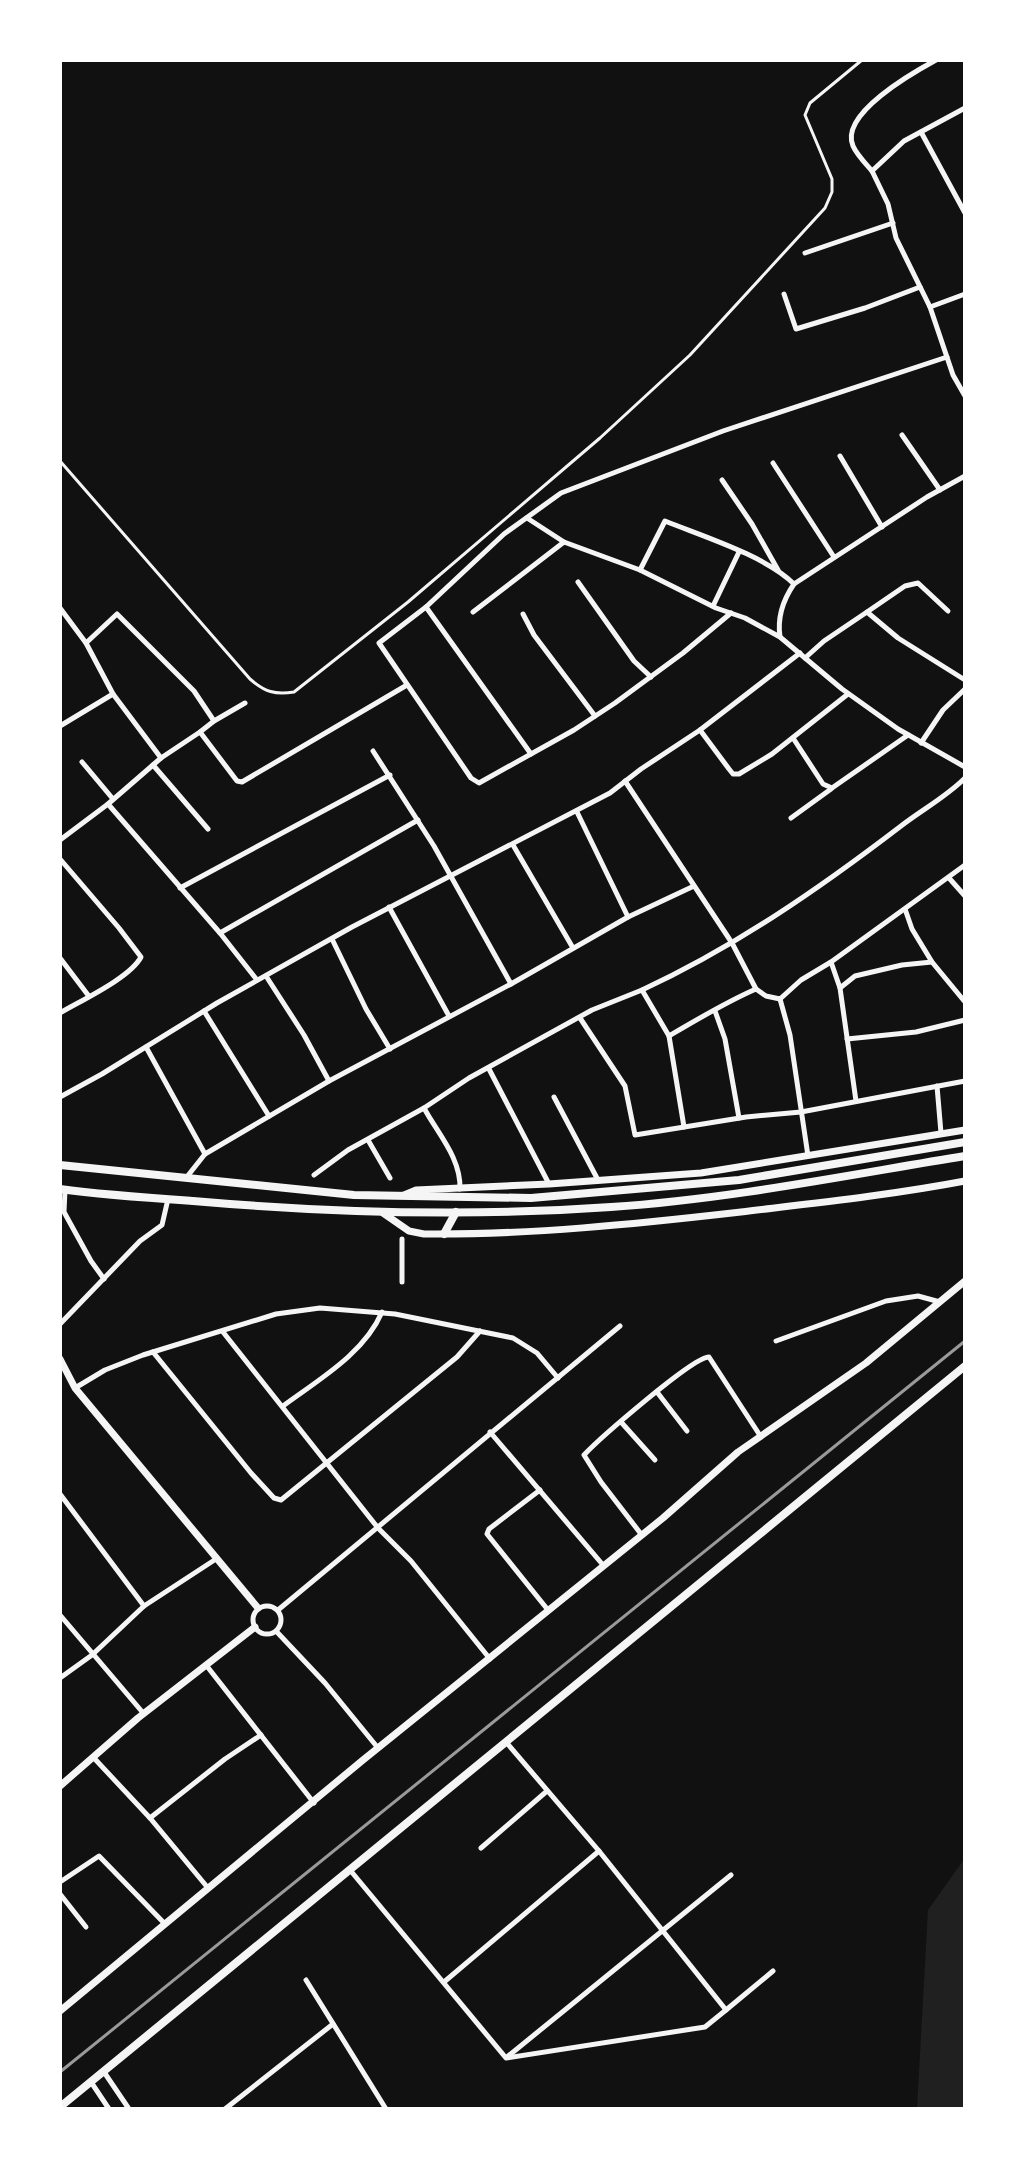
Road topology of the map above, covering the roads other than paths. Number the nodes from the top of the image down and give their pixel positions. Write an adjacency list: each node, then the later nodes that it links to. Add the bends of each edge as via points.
1 (862, 60): 17 (lane, via 810,103 805,115 832,179 825,208 690,355 600,438 294,692 271,693 250,679)
2 (936, 60): 5 (street, via 883,92 852,131 852,144)
3 (965, 108): 4 (street)
4 (921, 132): 5 (street); 6 (street)
5 (872, 171): 7 (street)
6 (965, 213)
7 (893, 223): 8 (street); 9 (street)
8 (805, 253)
9 (920, 287): 10 (street, via 796,329); 12 (street)
10 (784, 294)
11 (965, 294): 12 (street)
12 (930, 307): 13 (street)
13 (947, 357): 14 (street); 22 (street, via 659,455 561,493)
14 (965, 396)
15 (902, 435): 21 (street)
16 (840, 456): 23 (street)
17 (60, 461)
18 (773, 463): 26 (street)
19 (965, 476): 21 (street)
20 (722, 480): 28 (street)
21 (940, 490): 23 (street)
22 (527, 518): 24 (street); 32 (street)
23 (882, 527): 26 (street)
24 (564, 542): 27 (street); 35 (street)
25 (739, 552): 27 (street, via 665,521); 28 (street); 31 (street)
26 (834, 557): 30 (street)
27 (640, 570): 31 (street)
28 (778, 570): 30 (street)
29 (578, 582): 42 (street)
30 (794, 584): 39 (street, via 781,611)
31 (713, 606): 37 (street)
32 (426, 607): 44 (street, via 379,643); 58 (street)
33 (60, 608): 40 (street)
34 (948, 611): 36 (street, via 918,583)
35 (473, 612)
36 (867, 612): 41 (street); 43 (street)
37 (731, 613): 39 (street); 42 (street)
38 (523, 614): 49 (street)
39 (780, 637): 41 (street)
40 (86, 643): 46 (street); 50 (street, via 117,614 194,691)
41 (802, 656): 47 (street); 52 (street)
42 (651, 677): 49 (street)
43 (965, 680)
44 (407, 685): 53 (street, via 242,782); 58 (street, via 474,782 486,782)
45 (965, 689): 56 (street)
46 (113, 694): 51 (street); 59 (street)
47 (848, 694): 54 (street); 55 (street)
48 (245, 703): 50 (street)
49 (595, 716): 58 (street)
50 (214, 721): 53 (street)
51 (60, 726)
52 (700, 730): 55 (street, via 733,774); 65 (street)
53 (200, 732): 59 (street)
54 (908, 735): 56 (street); 66 (street)
55 (793, 738): 66 (street, via 823,784)
56 (921, 743): 62 (street)
57 (373, 751): 63 (street)
58 (531, 754)
59 (161, 758): 61 (street)
60 (82, 762): 67 (street)
61 (153, 765): 67 (street); 72 (street)
62 (965, 767)
63 (390, 775): 71 (street); 80 (street)
64 (965, 778): 87 (street, via 814,890)
65 (625, 781): 69 (street); 79 (street)
66 (832, 788): 70 (street)
67 (113, 799): 68 (street)
68 (108, 804): 73 (street); 80 (street)
69 (577, 812): 74 (street); 84 (street)
70 (791, 818)
71 (418, 820): 77 (street); 85 (street)
72 (208, 829)
73 (60, 839)
74 (513, 845): 77 (street); 88 (street)
75 (60, 859): 98 (street, via 141,957)
76 (965, 865): 78 (street)
77 (451, 874): 82 (street); 94 (street)
78 (949, 878): 81 (street); 83 (street)
79 (694, 886): 84 (street); 87 (street)
80 (180, 888): 85 (street)
81 (965, 896)
82 (389, 907): 86 (street); 104 (street)
83 (905, 909): 90 (street); 91 (street)
84 (628, 917): 88 (street)
85 (220, 933): 93 (street)
86 (332, 939): 92 (street); 110 (street)
87 (732, 943): 96 (street); 97 (street)
88 (573, 948): 94 (street)
89 (60, 958): 98 (street)
90 (831, 962): 95 (street); 99 (street)
91 (932, 962): 95 (street, via 855,976); 100 (street)
92 (266, 976): 93 (street); 112 (street)
93 (257, 980): 101 (street)
94 (511, 984): 104 (street)
95 (840, 988): 108 (street)
96 (756, 989): 99 (street); 102 (street)
97 (642, 990): 105 (street); 107 (street)
98 (88, 995): 103 (street)
99 (780, 999): 119 (street)
100 (965, 1002)
101 (204, 1011): 109 (street); 120 (street)
102 (715, 1011): 107 (street); 121 (street)
103 (60, 1013)
104 (449, 1016): 110 (street)
105 (580, 1018): 111 (street); 122 (street, via 625,1086 635,1135)
106 (965, 1020): 108 (street, via 916,1032)
107 (669, 1036): 122 (street)
108 (847, 1039): 117 (street)
109 (146, 1047): 115 (street); 127 (street)
110 (390, 1049): 112 (street)
111 (489, 1069): 118 (street); 136 (street)
112 (329, 1081): 120 (street)
113 (965, 1081): 114 (street)
114 (937, 1086): 117 (street); 124 (street)
115 (60, 1097)
116 (554, 1097): 134 (street)
117 (856, 1101): 119 (street)
118 (424, 1108): 125 (street); 137 (street, via 451,1151)
119 (801, 1112): 121 (street); 129 (street)
120 (269, 1116): 127 (street)
121 (739, 1118): 122 (street)
122 (684, 1127)
123 (965, 1130): 124 (street)
124 (941, 1133): 129 (street)
125 (368, 1140): 131 (street); 132 (street)
126 (965, 1142): 140 (main road, via 739,1180 531,1198)
127 (205, 1154): 133 (street)
128 (965, 1156): 142 (main road, via 687,1200)
129 (808, 1157): 134 (street, via 701,1173)
130 (60, 1165): 133 (main road)
131 (314, 1175)
132 (390, 1178)
133 (184, 1179): 139 (main road)
134 (598, 1180): 136 (street)
135 (965, 1181): 144 (street, via 671,1220)
136 (549, 1184): 137 (street)
137 (461, 1187): 139 (street); 140 (street)
138 (62, 1189): 141 (main road); 146 (street, via 64,1212)
139 (402, 1196): 140 (main road)
140 (460, 1198)
141 (168, 1199): 143 (main road); 146 (street, via 162,1225)
142 (456, 1212): 143 (main road); 144 (main road)
143 (383, 1213): 144 (street, via 409,1231)
144 (444, 1234)
145 (402, 1239): 148 (street)
146 (104, 1279): 151 (street)
147 (965, 1281): 149 (street)
148 (402, 1282)
149 (941, 1302): 155 (street, via 918,1296 897,1299); 166 (street)
150 (382, 1312): 153 (street); 154 (street, via 320,1308 276,1314); 162 (street, via 352,1354)
151 (60, 1324)
152 (620, 1326): 159 (street)
153 (481, 1330): 159 (street, via 513,1338 537,1353); 168 (street, via 457,1357)
154 (223, 1332): 156 (street); 162 (street)
155 (776, 1341)
156 (153, 1352): 160 (street); 168 (street, via 274,1498 281,1500)
157 (61, 1363): 160 (street)
158 (965, 1366): 188 (main road)
159 (558, 1378): 165 (street)
160 (75, 1388): 173 (street)
161 (657, 1392): 163 (street); 164 (street); 166 (street, via 701,1357 709,1357)
162 (283, 1406): 168 (street)
163 (621, 1422): 167 (street); 172 (street, via 584,1457)
164 (687, 1431)
165 (490, 1432): 169 (street); 171 (street)
166 (761, 1437): 172 (street)
167 (655, 1460)
168 (326, 1461): 171 (street)
169 (540, 1490): 174 (street); 178 (street, via 487,1534)
170 (60, 1494): 175 (street)
171 (378, 1528): 177 (street); 183 (street)
172 (641, 1534): 174 (street)
173 (216, 1559): 175 (street); 176 (street)
174 (604, 1566): 178 (street)
175 (144, 1606): 182 (street)
176 (258, 1608): 177 (street, via 270,1605); 180 (street)
177 (278, 1610): 181 (street, via 282,1619)
178 (548, 1610): 183 (street)
179 (60, 1615): 182 (street)
180 (255, 1627): 181 (street, via 267,1634); 184 (street)
181 (276, 1631): 189 (street)
182 (92, 1655): 185 (street); 186 (street)
183 (490, 1659): 189 (street)
184 (206, 1665): 186 (street); 187 (street)
185 (60, 1678)
186 (144, 1714): 190 (street)
187 (261, 1735): 193 (street); 194 (street)
188 (506, 1742): 192 (street); 197 (main road)
189 (378, 1748): 193 (street)
190 (93, 1757): 191 (street); 194 (street)
191 (60, 1786)
192 (547, 1791): 195 (street); 196 (street)
193 (314, 1803): 200 (street)
194 (150, 1818): 200 (street)
195 (481, 1848)
196 (599, 1851): 204 (street); 207 (street)
197 (350, 1869): 207 (street); 212 (main road)
198 (731, 1875): 204 (street)
199 (60, 1882): 202 (street, via 99,1856)
200 (208, 1888): 202 (street)
201 (60, 1894): 203 (street)
202 (165, 1924): 209 (street)
203 (86, 1927)
204 (661, 1931): 208 (street); 211 (street)
205 (773, 1971): 208 (street)
206 (306, 1980): 210 (street)
207 (443, 1982): 211 (street)
208 (726, 2010): 211 (street, via 705,2027)
209 (60, 2011)
210 (333, 2024): 217 (street); 218 (street)
211 (506, 2058)
212 (104, 2071): 213 (main road); 216 (street)
213 (91, 2082): 214 (main road); 215 (street)
214 (60, 2107)
215 (109, 2109)
216 (129, 2109)
217 (225, 2109)
218 (386, 2109)

